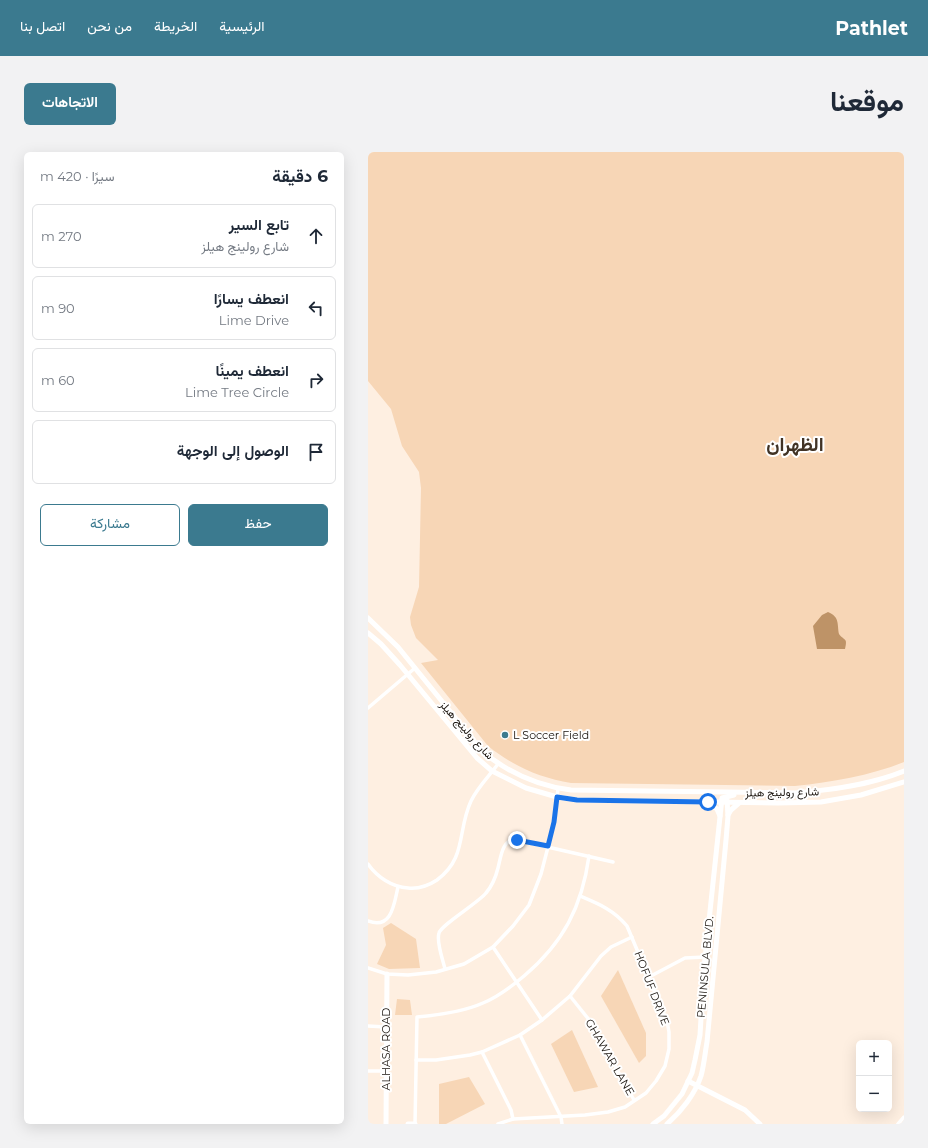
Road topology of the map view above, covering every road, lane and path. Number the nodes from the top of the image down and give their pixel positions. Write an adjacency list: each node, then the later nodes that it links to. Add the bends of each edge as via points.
1 (368, 618): 3 (main road, شارع رولينج هيلز)
2 (368, 633): 4 (main road, شارع رولينج هيلز)
3 (415, 668): 4 (street); 6 (main road, شارع رولينج هيلز, via 483,752)
4 (407, 675): 5 (street); 7 (main road, شارع رولينج هيلز, via 477,758)
5 (368, 708)
6 (498, 764): 7 (street); 10 (main road, شارع رولينج هيلز, via 541,785)
7 (492, 771): 14 (main road, شارع رولينج هيلز, via 526,788); 25 (street, via 471,800 456,859 446,874 430,885 415,889)
8 (904, 771): 13 (main road, شارع رولينج هيلز, via 888,778 826,790)
9 (904, 782): 18 (main road, شارع رولينج هيلز, via 861,795 821,802)
10 (558, 789): 11 (main road, شارع رولينج هيلز); 14 (street)
11 (642, 791): 12 (main road, شارع رولينج هيلز); 15 (main road)
12 (718, 792): 13 (main road, شارع رولينج هيلز); 16 (main road)
13 (741, 793): 16 (main road)
14 (557, 797): 15 (main road, شارع رولينج هيلز, via 577,800); 21 (street)
15 (642, 801): 17 (main road, شارع رولينج هيلز)
16 (724, 801): 17 (main road, شارع رولينج هيلز); 18 (main road, شارع رولينج هيلز); 19 (main road, PENINSULA BLVD.); 20 (main road, PENINSULA BLVD.)
17 (708, 802): 20 (main road)
18 (739, 803): 19 (main road, via 731,809)
19 (728, 816): 46 (main road, PENINSULA BLVD., via 707,1042)
20 (720, 817): 30 (main road, PENINSULA BLVD.)
21 (548, 846): 22 (street); 29 (street, via 529,905); 32 (street, via 513,840 508,842 486,893 439,932)
22 (589, 856): 23 (street); 26 (street)
23 (613, 862)
24 (368, 864): 25 (street, via 375,873)
25 (399, 888): 27 (street, via 390,916 384,922 375,924)
26 (580, 896): 28 (street, HOFUF DRIVE, via 616,914 627,926); 35 (street, via 564,932 549,952)
27 (368, 921)
28 (632, 937): 34 (street, HOFUF DRIVE); 36 (street, via 611,947 601,956)
29 (493, 948): 32 (street, via 464,964); 35 (street)
30 (706, 957): 34 (street, via 685,958); 45 (main road, PENINSULA BLVD., via 700,1035 696,1060)
31 (368, 968): 33 (street)
32 (445, 969): 33 (street, via 408,975)
33 (387, 974): 39 (main road, ALHASA ROAD)
34 (649, 977): 47 (street, HOFUF DRIVE, via 667,1021 669,1049 665,1066 656,1081 646,1093)
35 (516, 982): 37 (street); 42 (street, via 482,1003 455,1011 417,1017)
36 (570, 996): 37 (street); 47 (street, GHAWAR LANE, via 590,1021)
37 (542, 1020): 40 (street)
38 (368, 1026): 39 (street)
39 (386, 1026): 44 (main road, ALHASA ROAD)
40 (520, 1035): 41 (street); 48 (street)
41 (482, 1052): 42 (street, via 451,1058); 50 (street)
42 (416, 1060): 53 (street)
43 (368, 1071): 44 (street)
44 (386, 1071): 51 (main road, ALHASA ROAD)
45 (688, 1081): 46 (main road); 56 (main road, PENINSULA BLVD., via 674,1105)
46 (697, 1086): 57 (main road, PENINSULA BLVD., via 677,1116); 58 (main road, via 745,1110)
47 (634, 1100): 48 (street, HOFUF DRIVE, via 625,1107 608,1112)
48 (561, 1117): 50 (street, HOFUF DRIVE); 55 (street)
49 (904, 1117): 59 (street)
50 (513, 1119): 54 (street, HOFUF DRIVE)
51 (386, 1124)
52 (408, 1124): 53 (main road)
53 (415, 1124)
54 (498, 1124)
55 (562, 1124)
56 (653, 1124)
57 (667, 1124)
58 (760, 1124)
59 (898, 1124)

